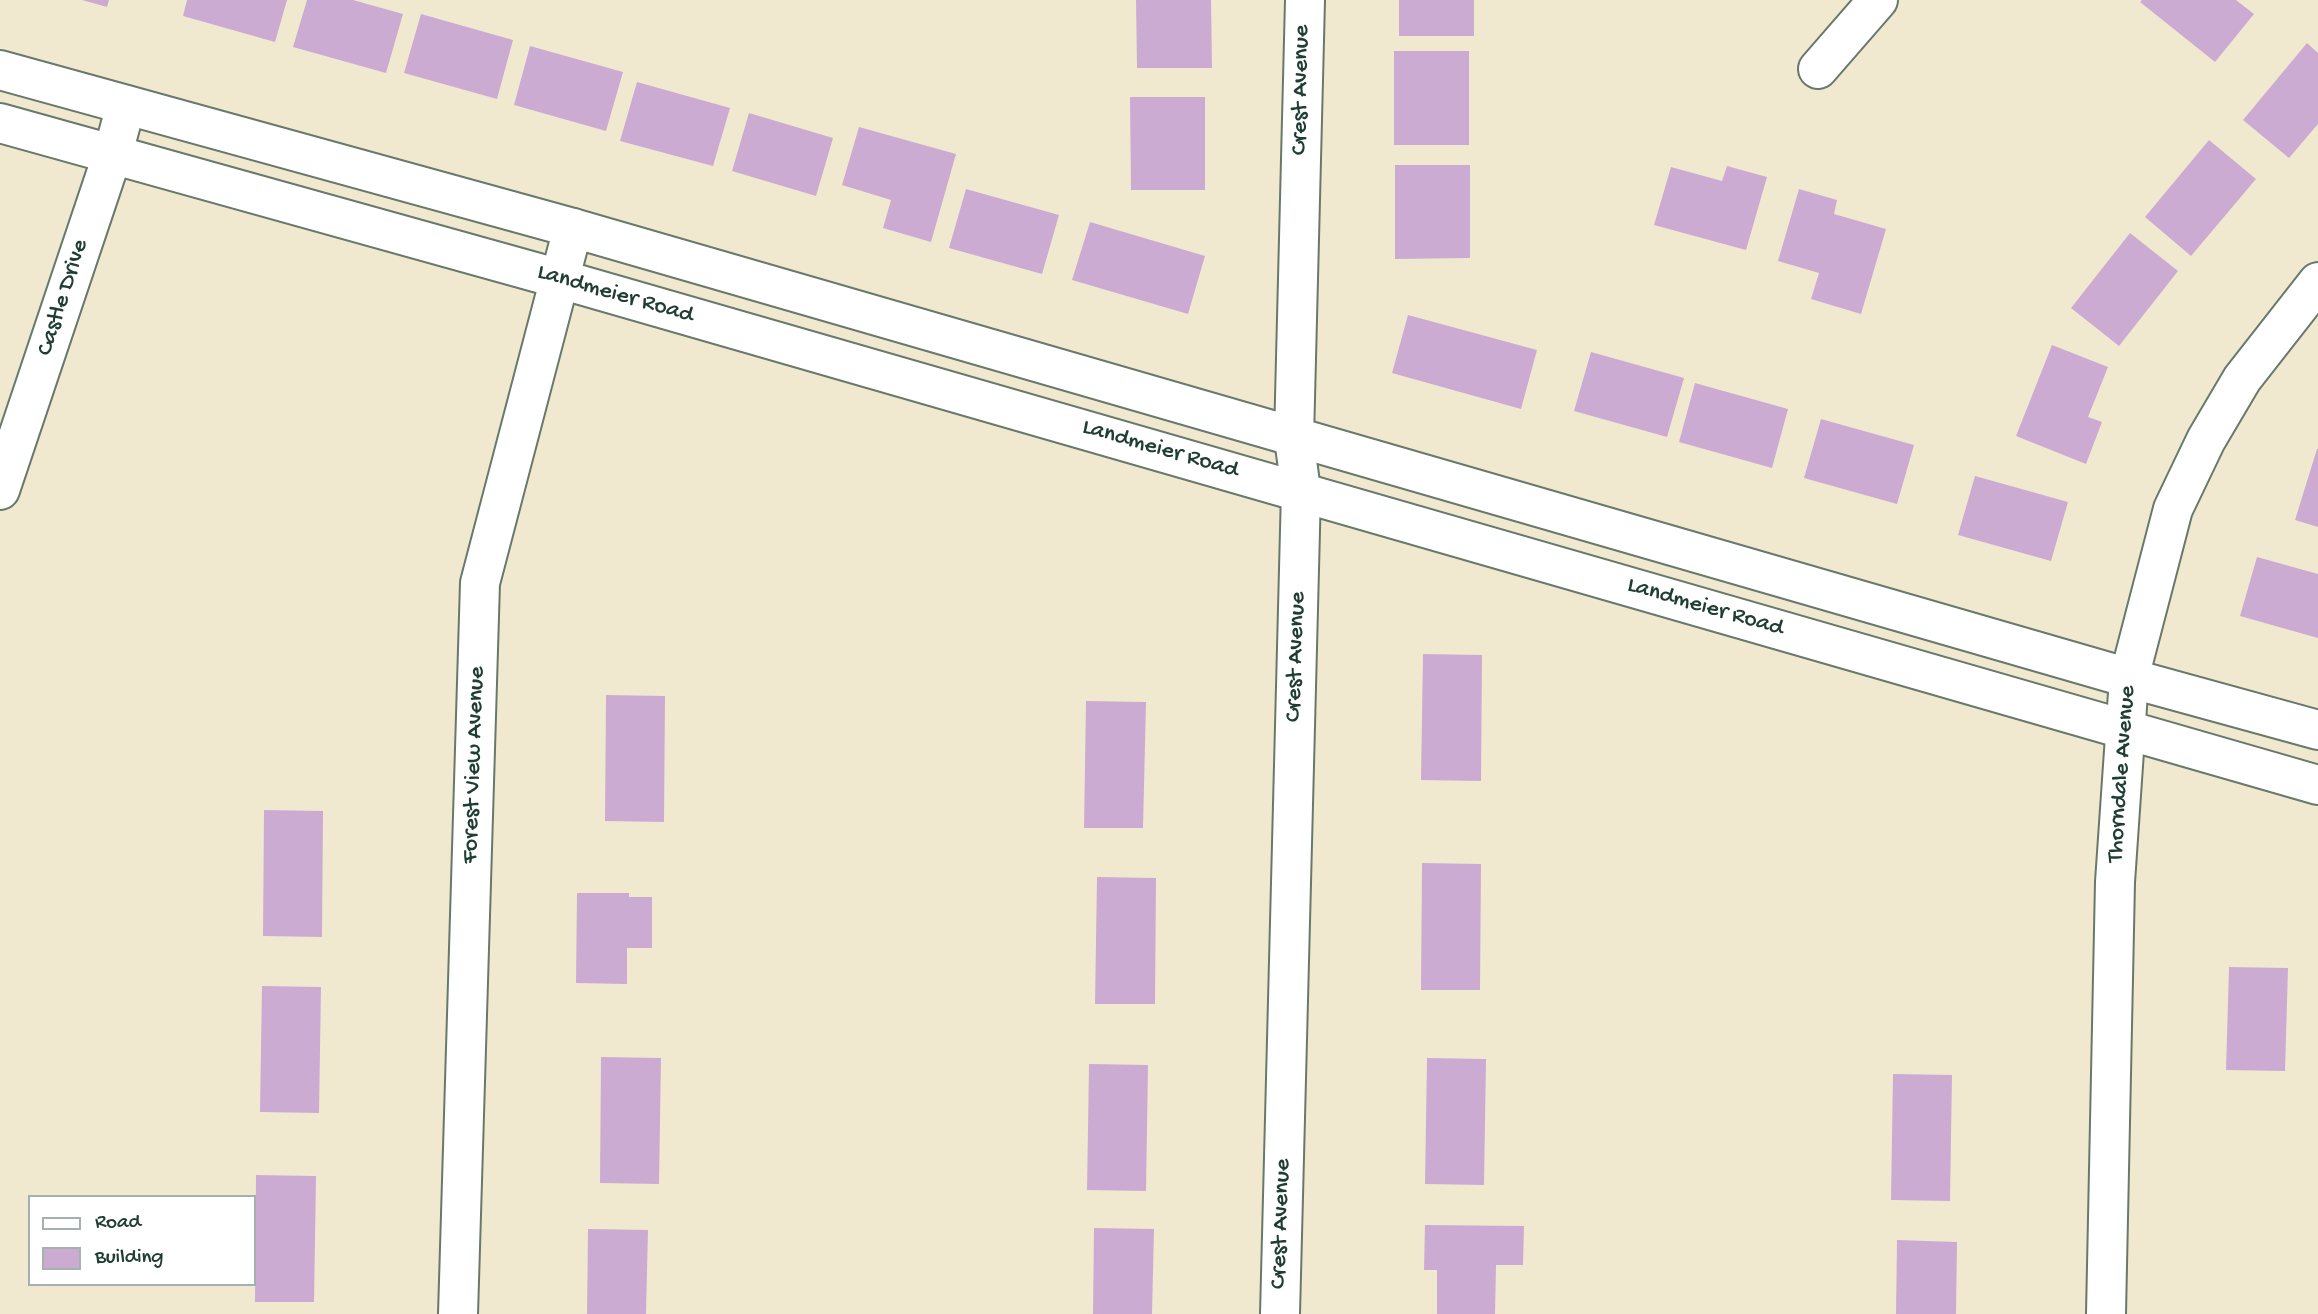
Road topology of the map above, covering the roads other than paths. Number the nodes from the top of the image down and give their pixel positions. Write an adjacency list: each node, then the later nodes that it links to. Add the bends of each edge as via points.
1 (1305, 0): 11 (street, Crest Avenue)
2 (1878, 0): 3 (street)
3 (1818, 69)
4 (0, 71): 5 (street, Landmeier Road)
5 (126, 105): 7 (street, Castle Drive); 8 (street, Landmeier Road)
6 (0, 123): 7 (street, Landmeier Road)
7 (113, 153): 9 (street, Landmeier Road); 12 (street, Castle Drive)
8 (573, 228): 9 (street, Forest View Avenue); 11 (street, Landmeier Road)
9 (560, 279): 13 (street, Landmeier Road); 18 (street, Forest View Avenue, via 480,583)
10 (2318, 282): 14 (street, Thorndale Avenue, via 2242,379 2173,509)
11 (1294, 438): 13 (street, Crest Avenue); 14 (street, Landmeier Road)
12 (0, 490)
13 (1301, 491): 15 (street, Landmeier Road); 19 (street, Crest Avenue)
14 (2129, 678): 15 (street, Thorndale Avenue); 16 (street, Landmeier Road)
15 (2126, 730): 17 (street, Landmeier Road); 20 (street, Thorndale Avenue, via 2115,882)
16 (2318, 730)
17 (2318, 785)
18 (458, 1314)
19 (1280, 1314)
20 (2106, 1314)

